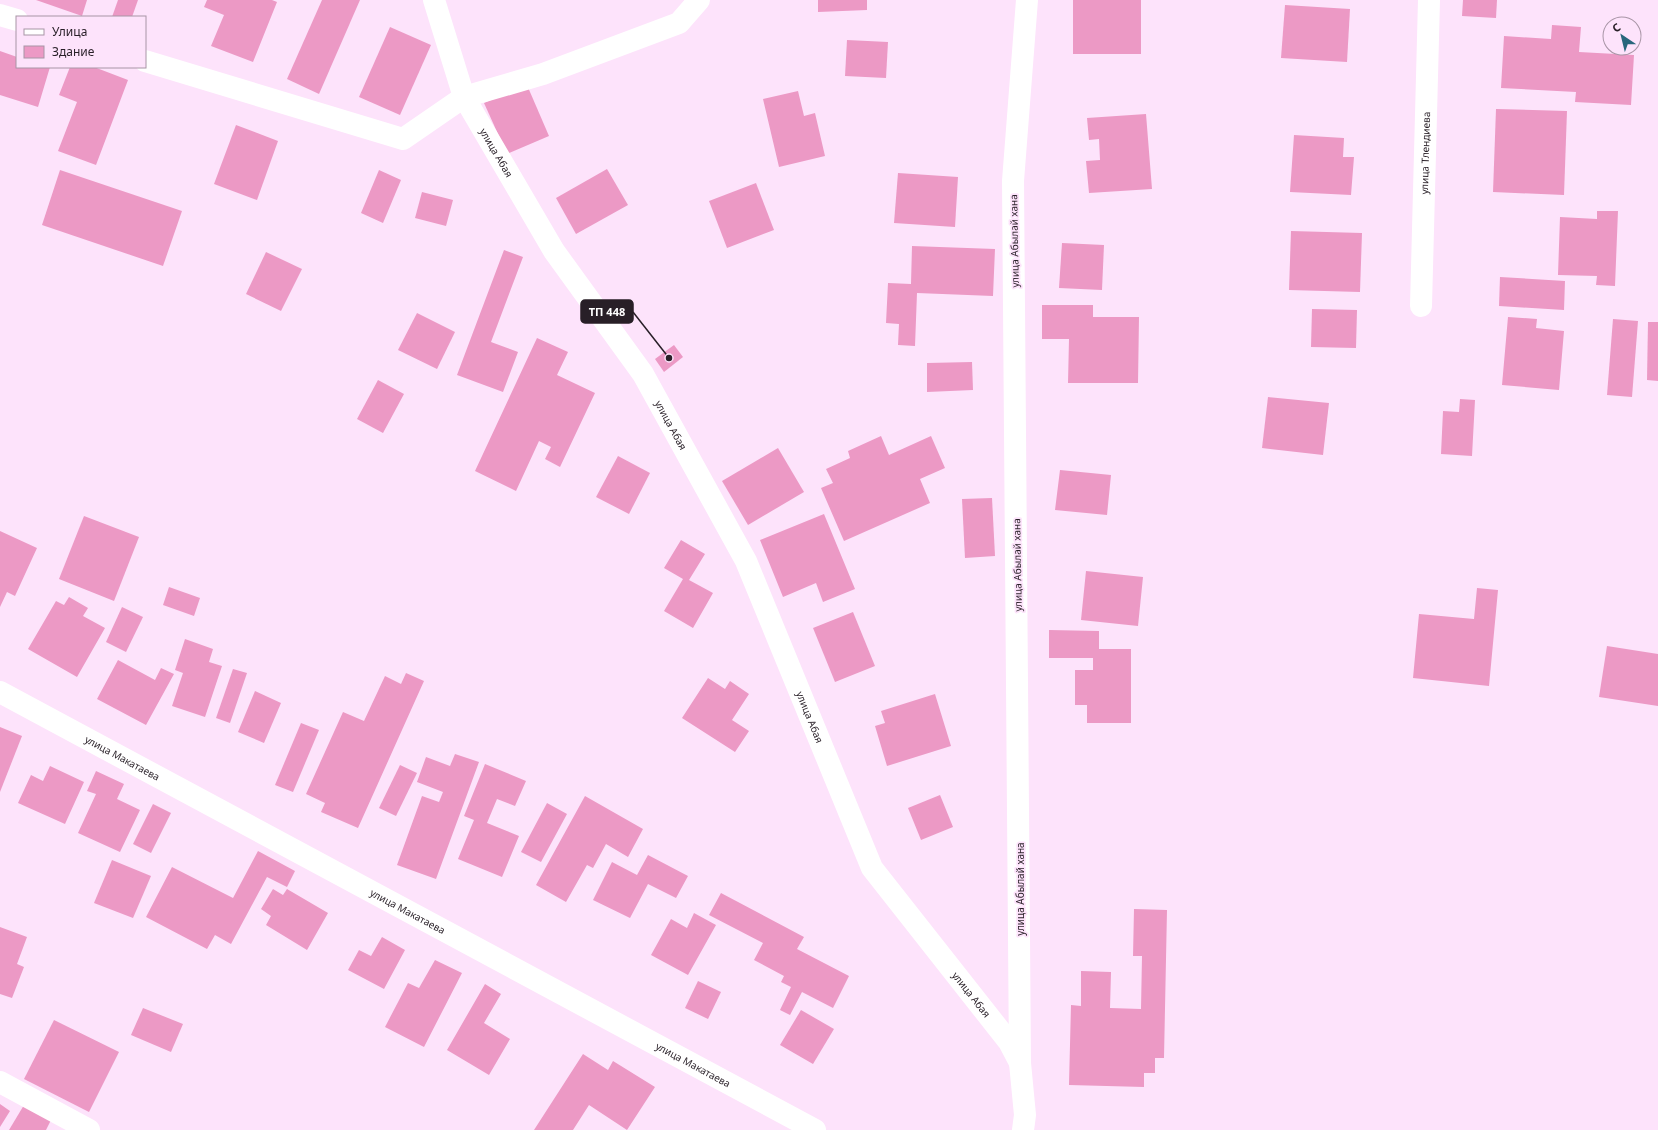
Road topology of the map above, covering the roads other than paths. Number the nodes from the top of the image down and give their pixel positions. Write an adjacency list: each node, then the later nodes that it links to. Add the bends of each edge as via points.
1 (434, 0): 8 (street, улица Абая)
2 (699, 0): 8 (street, via 679,23 543,74)
3 (1027, 0): 11 (street, улица Абылай хана, via 1013,181)
4 (1429, 0): 9 (street, улица Тлендиева)
5 (0, 15): 6 (street)
6 (16, 20)
7 (146, 61): 8 (street, via 404,139)
8 (464, 97): 11 (street, улица Абая, via 554,252 643,374 746,561 872,868 1009,1042)
9 (1421, 306)
10 (0, 692): 14 (street, улица Макатаева)
11 (1020, 1063): 15 (street, улица Абылай хана)
12 (0, 1082): 13 (street)
13 (89, 1130)
14 (815, 1130)
15 (1023, 1130)

